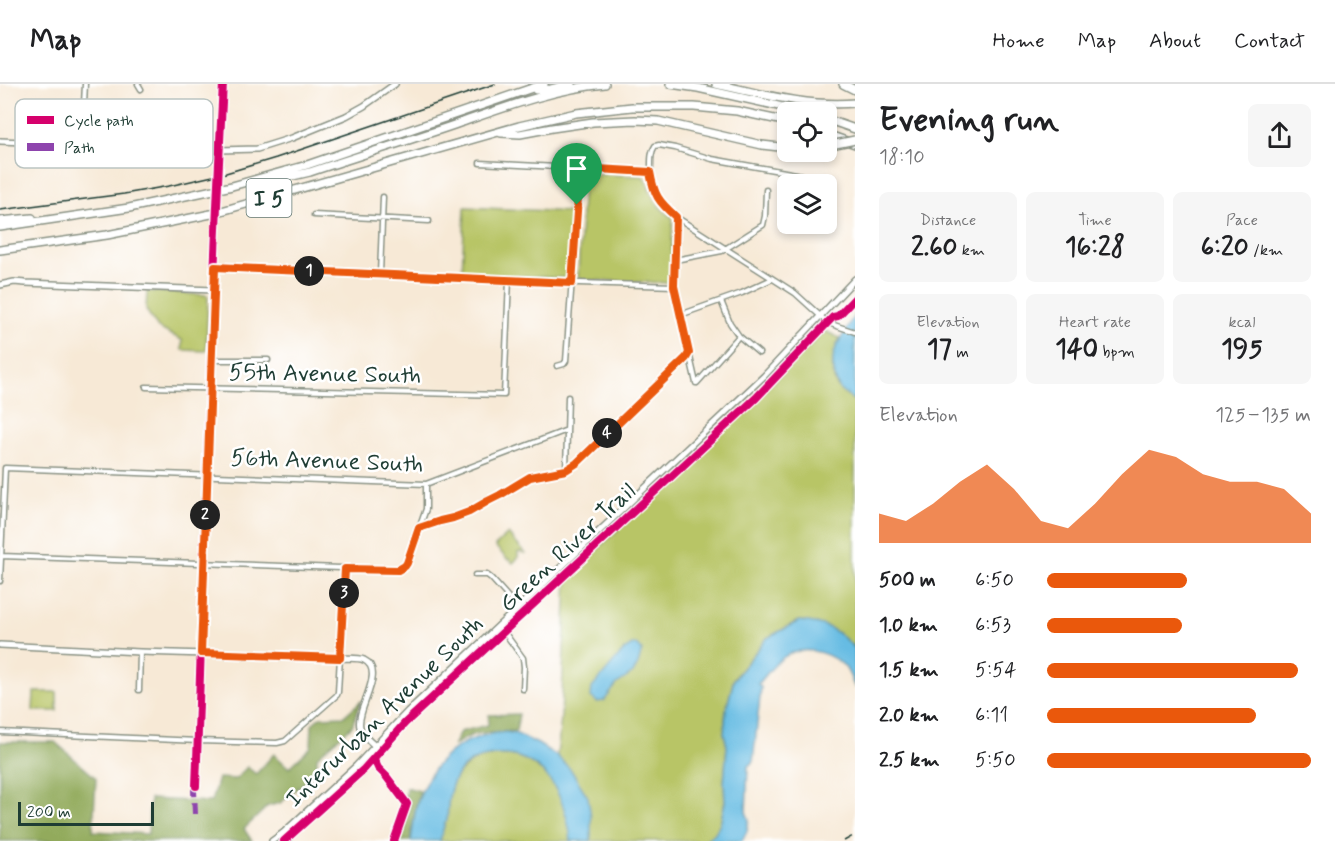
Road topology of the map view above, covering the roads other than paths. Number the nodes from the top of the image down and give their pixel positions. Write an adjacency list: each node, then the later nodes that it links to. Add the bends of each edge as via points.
1 (85, 84): 14 (street)
2 (138, 84): 11 (street)
3 (223, 84): 28 (street)
4 (395, 84): 28 (street, via 346,116 292,138 257,149)
5 (544, 84): 12 (highway, I 5)
6 (571, 84): 12 (highway)
7 (605, 84): 33 (highway, I 5, via 564,90 310,172)
8 (670, 84): 16 (highway)
9 (716, 84): 15 (highway, via 794,101)
10 (843, 84): 13 (highway)
11 (141, 89)
12 (528, 90): 33 (highway, I 5, via 307,165)
13 (855, 90)
14 (84, 99)
15 (855, 103)
16 (777, 106)
17 (777, 120): 20 (highway, I 5, via 694,107 632,107 548,118)
18 (837, 123): 19 (highway)
19 (855, 129)
20 (496, 133): 26 (highway, via 520,134 593,122 648,121); 44 (highway, I 5, via 211,214)
21 (837, 137): 24 (highway)
22 (0, 141): 23 (street)
23 (15, 142)
24 (855, 142): 25 (highway, bridge)
25 (837, 144)
26 (777, 147)
27 (213, 150): 28 (street)
28 (219, 150): 46 (street, bridge)
29 (480, 164): 30 (street)
30 (580, 168): 31 (street); 51 (street)
31 (650, 172): 32 (street, via 652,150 659,145); 38 (street, via 660,202)
32 (795, 174)
33 (232, 186): 37 (highway, I 5)
34 (766, 190): 43 (street, via 763,225)
35 (383, 197): 39 (street)
36 (314, 215): 39 (street)
37 (68, 217): 40 (highway); 42 (highway, I 5)
38 (676, 217): 43 (street); 45 (street)
39 (382, 218): 41 (street); 47 (street)
40 (0, 220)
41 (429, 221)
42 (0, 227)
43 (727, 249): 45 (street); 48 (street)
44 (0, 252)
45 (675, 260): 53 (street)
46 (215, 267): 47 (street); 54 (street)
47 (380, 274): 50 (street)
48 (773, 279): 55 (street); 57 (street)
49 (855, 279): 57 (street, Interurban Avenue South)
50 (509, 280): 51 (street); 66 (street, 55th Avenue South, via 504,395)
51 (572, 283): 53 (street); 64 (street, via 566,361)
52 (0, 285): 54 (street, via 14,282)
53 (674, 286): 56 (street)
54 (214, 290): 62 (street)
55 (721, 301): 56 (street); 59 (street)
56 (680, 315): 60 (street)
57 (820, 316): 58 (street, via 828,323); 79 (street, Interurban Avenue South, via 742,398)
58 (855, 332)
59 (739, 336): 60 (street, via 696,383); 61 (street)
60 (689, 353): 69 (street)
61 (759, 353)
62 (211, 360): 63 (street); 66 (street)
63 (268, 360)
64 (557, 366)
65 (146, 387): 66 (street, 55th Avenue South)
66 (210, 388): 70 (street)
67 (568, 397): 68 (street)
68 (567, 430): 69 (street); 72 (street, 56th Avenue South)
69 (566, 470): 73 (street, via 530,477 469,512)
70 (207, 475): 71 (street, 56th Avenue South, via 5,468); 72 (street, 56th Avenue South); 75 (street)
71 (2, 479): 74 (street)
72 (426, 484): 73 (street, via 426,509)
73 (419, 528): 76 (street, via 402,568)
74 (0, 556): 75 (street); 78 (street)
75 (203, 564): 76 (street); 83 (street)
76 (345, 569): 84 (street)
77 (475, 575): 79 (street, via 491,578)
78 (0, 581)
79 (518, 607): 80 (street, Interurban Avenue South)
80 (499, 625): 85 (street, via 523,658); 89 (street, Interurban Avenue South)
81 (0, 645): 82 (street)
82 (140, 652): 83 (street); 86 (street)
83 (201, 653): 84 (street); 88 (street)
84 (340, 658): 88 (street, via 336,695 289,738 281,742); 89 (street, via 360,659 372,670 359,727)
85 (524, 689)
86 (139, 690)
87 (0, 732): 88 (street)
88 (198, 741): 90 (street)
89 (375, 746): 91 (street, Interurban Avenue South)
90 (196, 786)
91 (283, 833): 92 (street, Interurban Avenue South); 93 (street)
92 (272, 841)
93 (289, 841)

